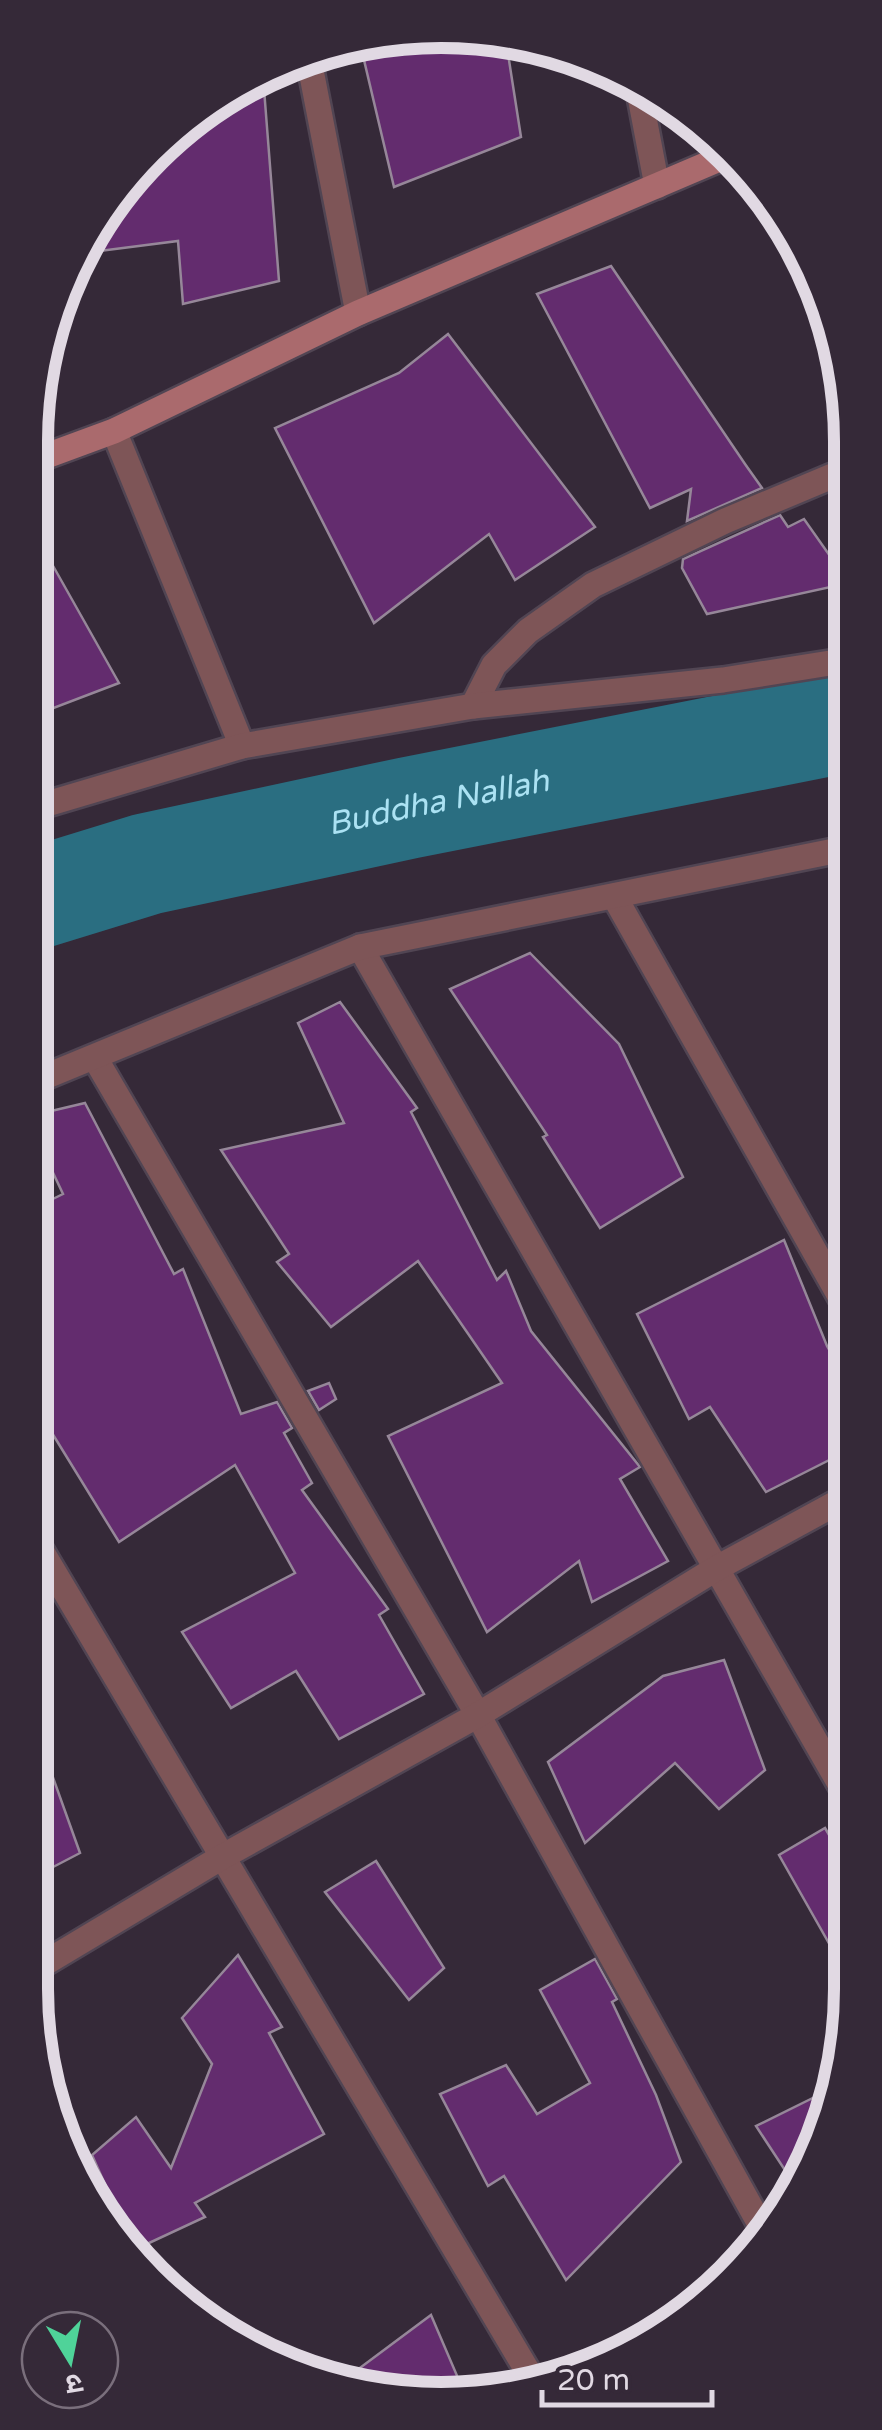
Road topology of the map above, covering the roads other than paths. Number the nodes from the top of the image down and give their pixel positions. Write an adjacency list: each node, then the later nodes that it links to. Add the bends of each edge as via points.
1 (311, 70): 5 (street)
2 (640, 101): 4 (street)
3 (716, 160): 4 (street)
4 (657, 186): 5 (street)
5 (358, 314): 6 (street)
6 (114, 432): 7 (street); 11 (street)
7 (48, 456)
8 (834, 475): 10 (street, via 593,585 528,631 494,665)
9 (834, 662): 10 (street)
10 (474, 706): 11 (street)
11 (242, 746): 12 (street)
12 (48, 804)
13 (834, 851): 14 (street)
14 (614, 896): 15 (street); 18 (street)
15 (360, 947): 16 (street); 21 (street)
16 (95, 1058): 17 (street); 22 (street)
17 (48, 1077)
18 (834, 1286)
19 (834, 1504): 21 (street)
20 (48, 1562): 24 (street)
21 (717, 1568): 22 (street); 23 (street)
22 (478, 1715): 24 (street); 26 (street)
23 (834, 1773)
24 (222, 1857): 25 (street); 27 (street)
25 (48, 1961)
26 (759, 2221)
27 (529, 2372)

